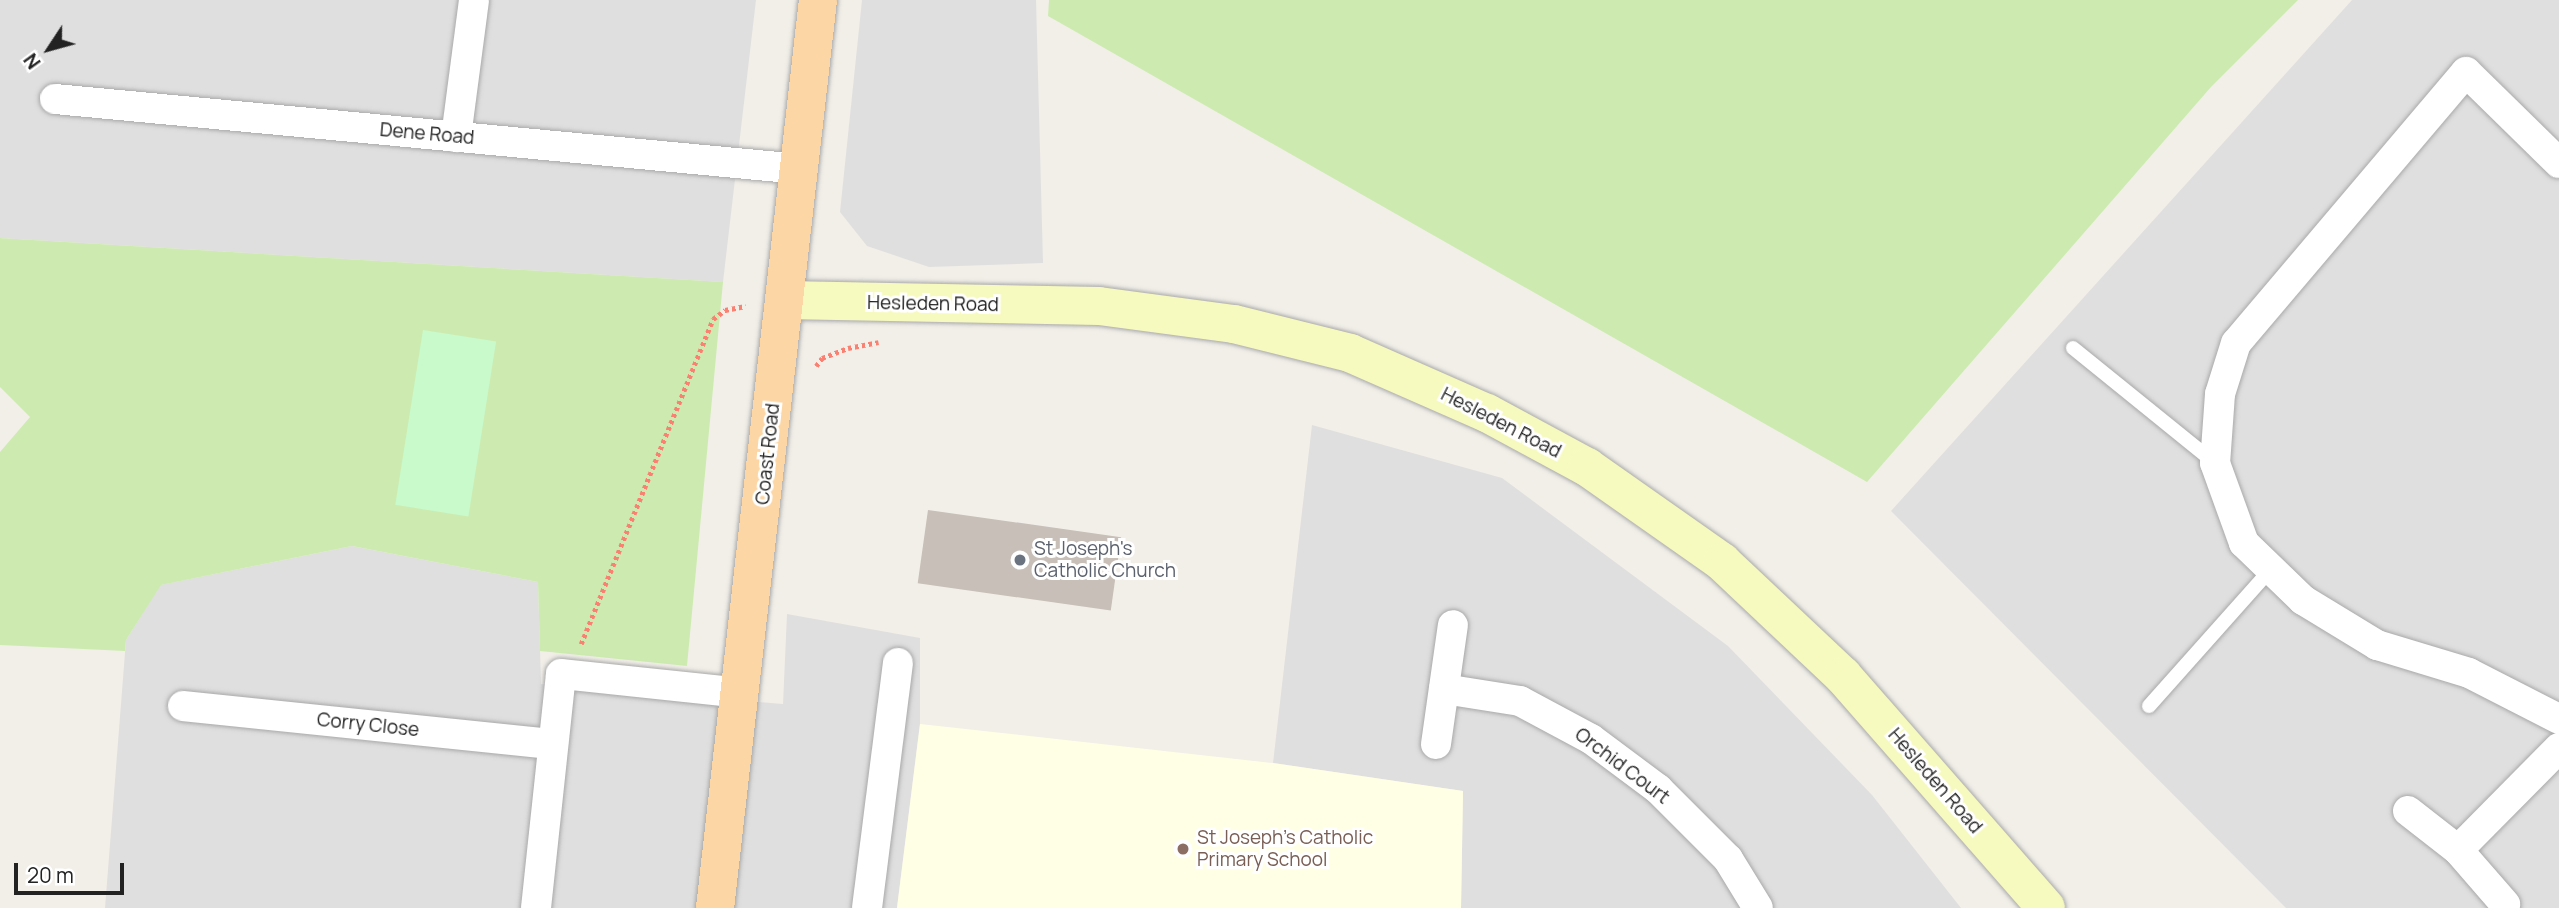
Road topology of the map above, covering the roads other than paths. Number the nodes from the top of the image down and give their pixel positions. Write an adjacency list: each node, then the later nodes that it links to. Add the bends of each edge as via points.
1 (474, 0): 4 (street)
2 (818, 0): 6 (main road, Coast Road)
3 (55, 99): 4 (street, Dene Road)
4 (456, 137): 6 (street, Dene Road)
5 (2559, 163): 9 (street, via 2466,72 2236,343 2220,394)
6 (799, 169): 7 (main road, Coast Road)
7 (785, 300): 14 (main road, Coast Road); 28 (main road, Hesleden Road, via 1099,306 1234,324 1350,353 1487,413 1587,467 1722,562 1843,676)
8 (2073, 348): 9 (lane)
9 (2215, 463): 10 (street, via 2245,543)
10 (2271, 569): 16 (lane); 17 (street, via 2303,600 2376,645 2469,673)
11 (1453, 625): 13 (street)
12 (898, 663): 26 (street)
13 (1444, 690): 19 (street); 27 (street, Orchid Court, via 1520,701 1591,739 1658,789 1728,859)
14 (741, 694): 18 (street, via 561,674); 25 (main road, Coast Road)
15 (183, 706): 18 (street, Corry Close)
16 (2149, 706)
17 (2559, 719)
18 (553, 744): 24 (street)
19 (1436, 744)
20 (2559, 748): 22 (street)
21 (2408, 811): 22 (street)
22 (2458, 850): 23 (street)
23 (2505, 904)
24 (537, 908)
25 (715, 908)
26 (867, 908)
27 (1758, 908)
28 (2046, 908)

